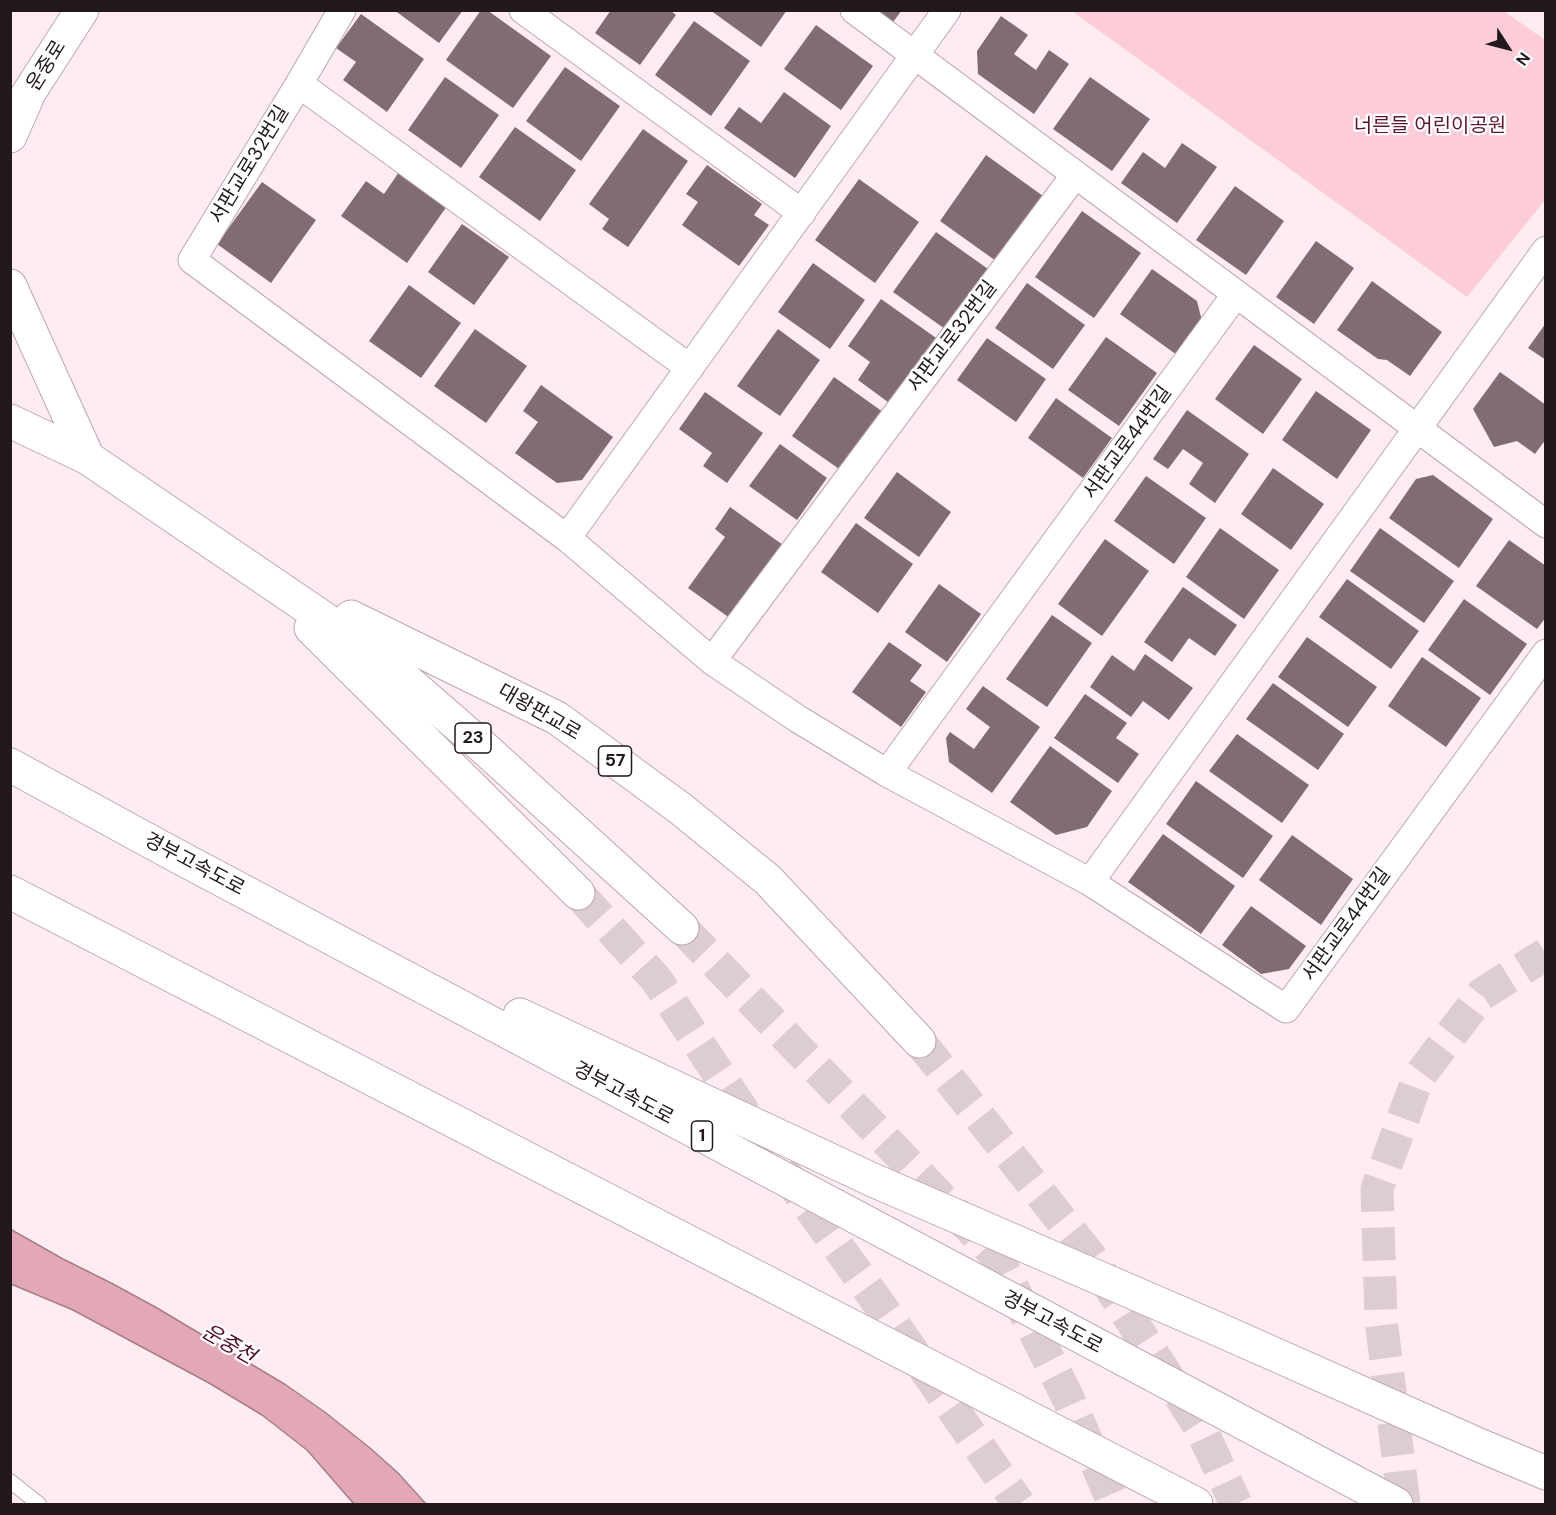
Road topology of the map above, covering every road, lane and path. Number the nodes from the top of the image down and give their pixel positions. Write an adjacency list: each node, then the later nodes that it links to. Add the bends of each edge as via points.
1 (82, 10): 8 (main road, 운중로)
2 (342, 10): 7 (street)
3 (523, 10): 11 (street)
4 (854, 10): 6 (street)
5 (947, 10): 6 (street)
6 (915, 55): 10 (street); 11 (street)
7 (299, 84): 15 (street, 서판교로32번길); 20 (street, 서판교로32번길, via 192,260)
8 (18, 111): 9 (main road, 운중로)
9 (10, 136)
10 (1075, 175): 14 (street); 23 (street, 서판교로32번길)
11 (802, 213): 15 (street)
12 (1545, 250): 17 (street)
13 (10, 286): 18 (main road)
14 (1236, 294): 17 (street); 26 (street, 서판교로44번길)
15 (690, 368): 20 (street)
16 (10, 422): 18 (main road)
17 (1416, 428): 19 (street); 28 (street)
18 (88, 458): 21 (main road)
19 (1545, 524)
20 (567, 538): 23 (street, 서판교로32번길)
21 (250, 567): 30 (main road); 31 (main road, 23, via 376,654); 32 (main road, 대왕판교로 / 57, via 557,718 681,809 768,880)
22 (1545, 653): 28 (street, 서판교로44번길, via 1286,1008)
23 (711, 661): 24 (street, 서판교로32번길)
24 (798, 718): 26 (street, 서판교로44번길)
25 (10, 765): 27 (main road, 경부고속도로 / 1)
26 (887, 773): 28 (street, 서판교로44번길)
27 (177, 856): 33 (main road, via 875,1181); 37 (main road, 경부고속도로 / 1)
28 (1090, 882)
29 (10, 892): 36 (main road)
30 (578, 893)
31 (682, 928)
32 (919, 1041)
33 (1545, 1473)
34 (10, 1480): 35 (lane)
35 (39, 1504)
36 (1196, 1504)
37 (1396, 1504)

